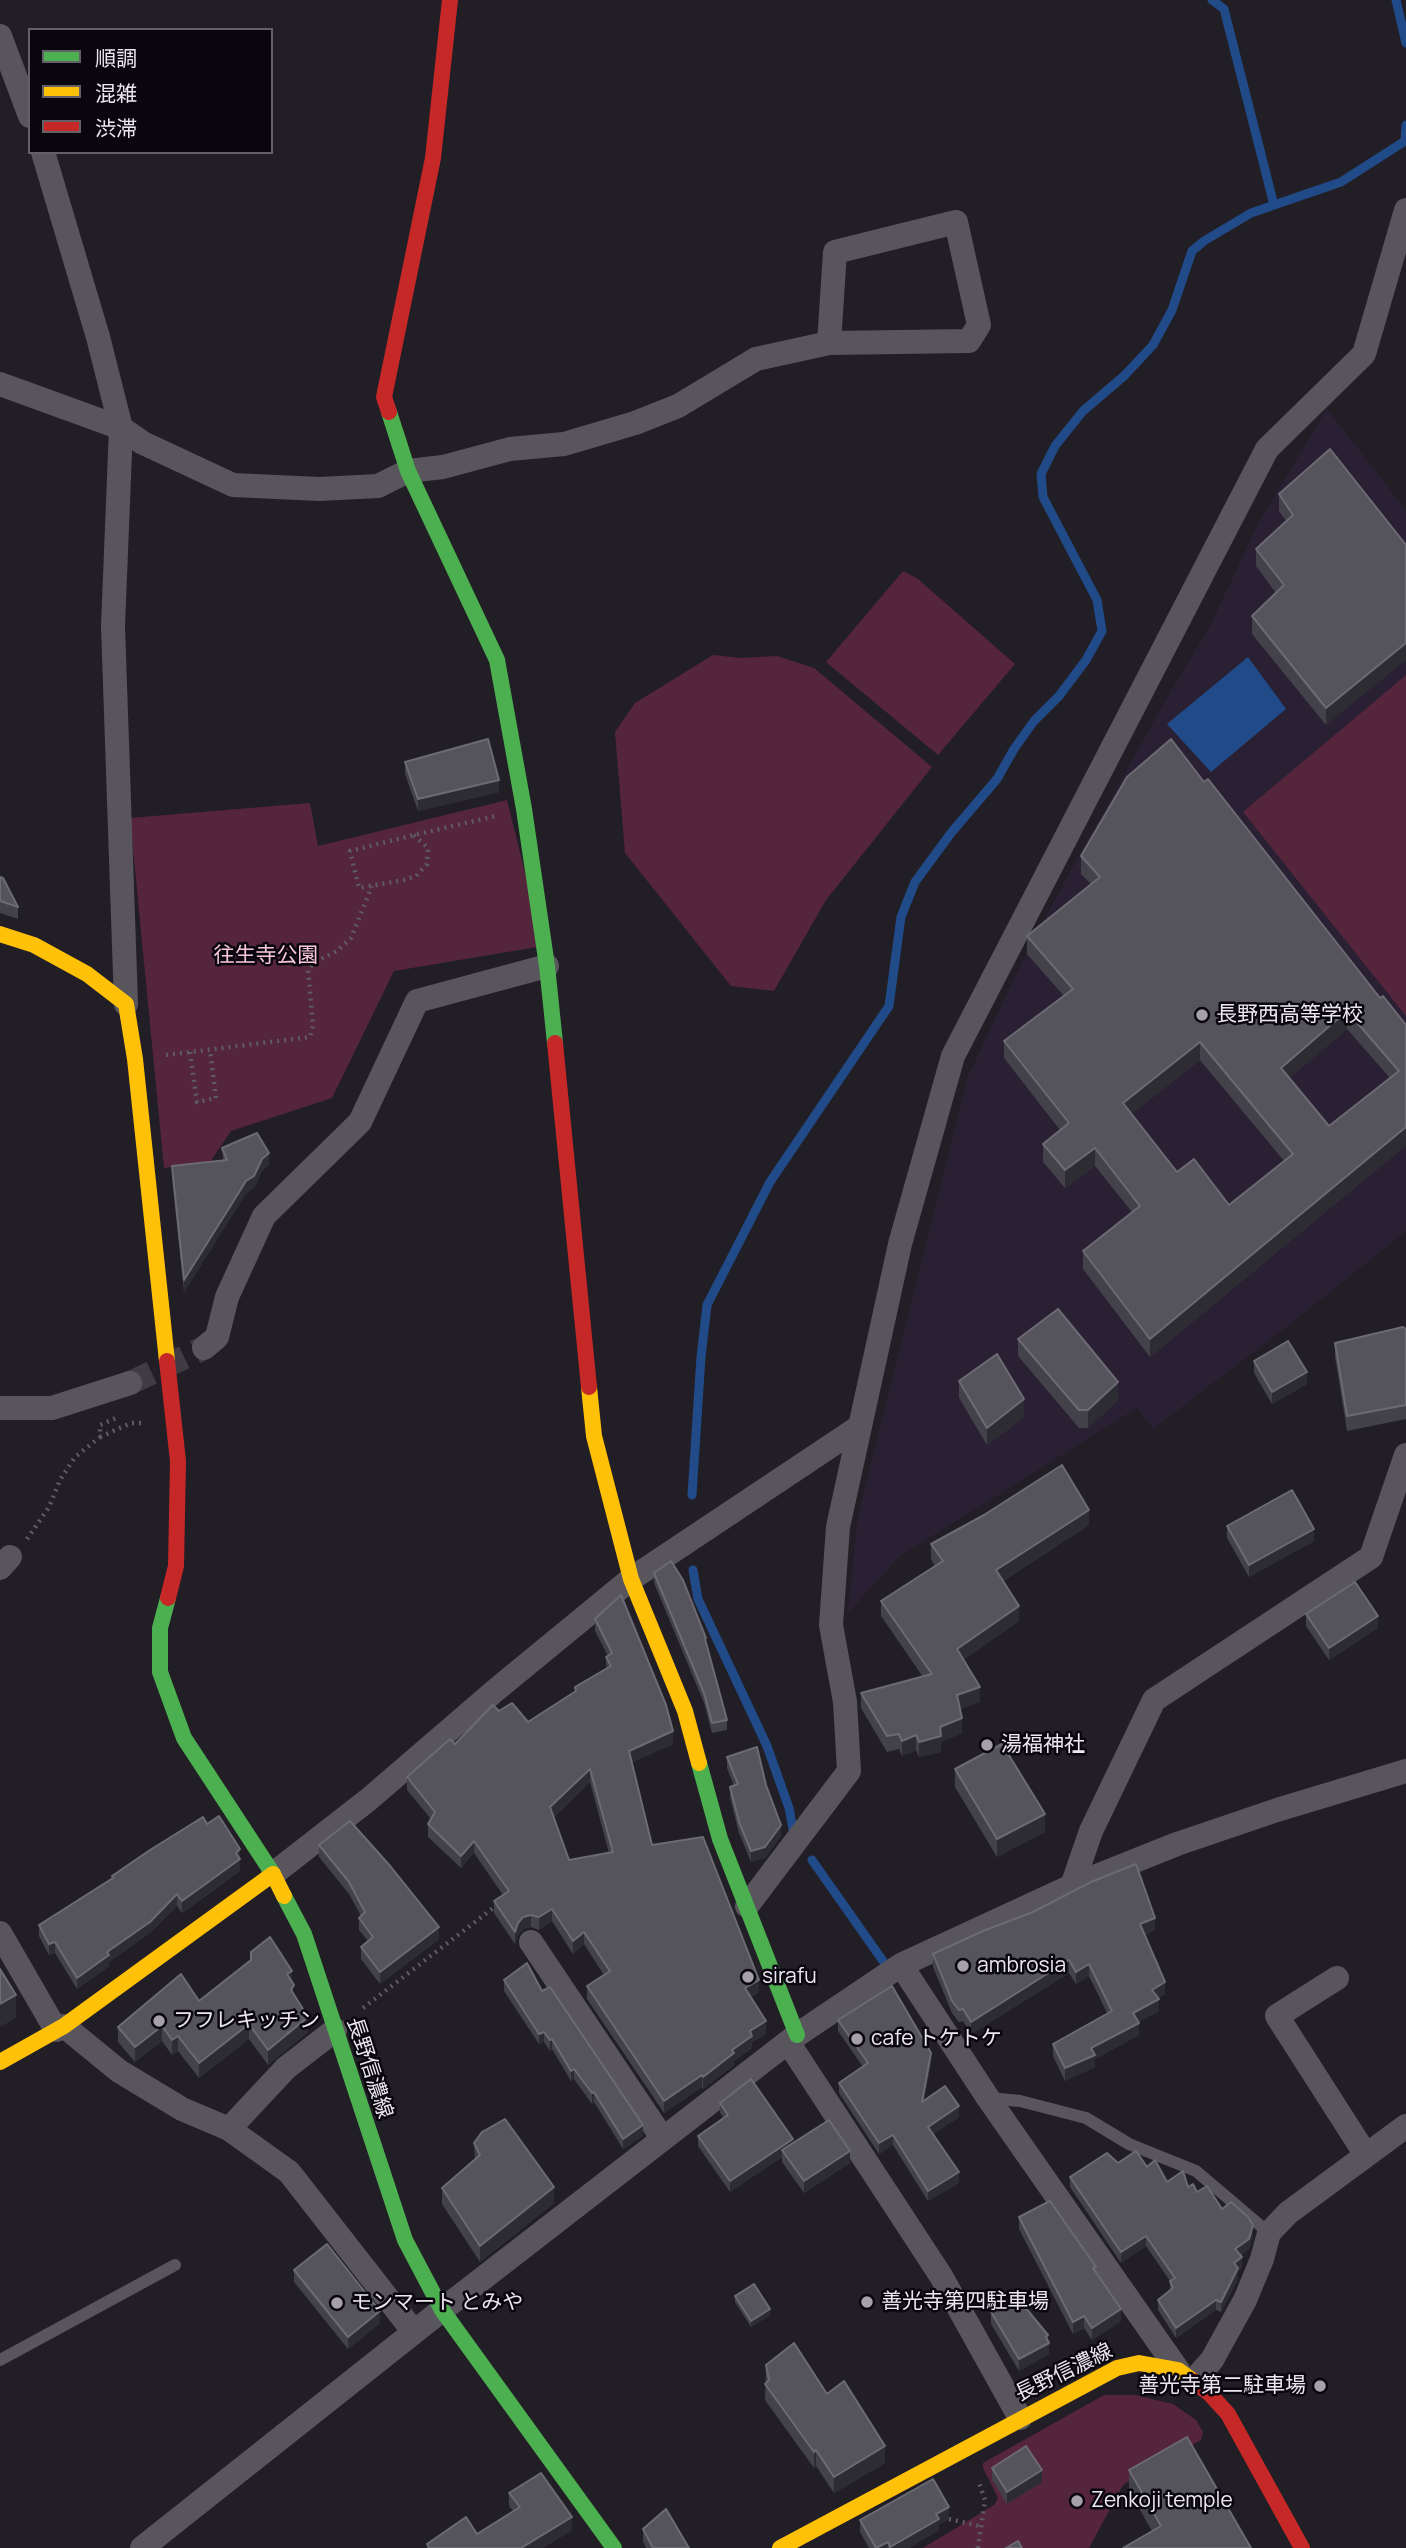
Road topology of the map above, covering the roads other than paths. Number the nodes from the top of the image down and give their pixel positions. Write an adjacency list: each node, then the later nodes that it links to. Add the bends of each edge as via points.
1 (450, 0): 9 (street, via 433,158 384,397)
2 (0, 36): 3 (street)
3 (28, 111)
4 (44, 154): 8 (street)
5 (1406, 210): 16 (street, via 1364,354 1267,450 953,1056 900,1244)
6 (829, 343): 6 (street, via 835,252 956,222 979,325 969,341); 9 (street, via 756,359 678,406 595,435)
7 (0, 384): 8 (street)
8 (121, 428): 9 (street, via 233,485 378,486); 12 (street, via 113,626)
9 (408, 471): 11 (street, via 497,660)
10 (0, 934): 12 (street, via 34,945 87,974)
11 (547, 966): 13 (street, via 417,1001 360,1122 264,1216 227,1297 217,1337); 18 (street, via 594,1436)
12 (126, 1004): 20 (street, 長野信濃線, via 178,1461 176,1566 160,1628 160,1672 184,1738)
13 (204, 1348)
14 (130, 1383): 15 (street, via 52,1408)
15 (0, 1408)
16 (859, 1427): 18 (street); 22 (street, via 838,1527 831,1625 845,1702 849,1771)
17 (1406, 1455): 21 (street, via 1371,1557 1154,1700 1091,1831)
18 (631, 1579): 20 (street); 22 (street, via 685,1711 720,1839)
19 (1406, 1771): 21 (street, via 1177,1844)
20 (273, 1874): 27 (street); 28 (street, 長野信濃線, via 303,1934)
21 (1072, 1886): 25 (street)
22 (747, 1906): 29 (street)
23 (0, 1933): 27 (street)
24 (531, 1942): 34 (street)
25 (901, 1965): 29 (street); 31 (street)
26 (1337, 1978): 35 (street, via 1277,2016)
27 (60, 2028): 30 (street); 33 (street, via 182,2109)
28 (335, 2030): 33 (street, via 286,2068); 38 (street, 長野信濃線, via 405,2240)
29 (793, 2039): 34 (street); 42 (street, via 941,2276)
30 (0, 2062)
31 (988, 2098): 36 (lane, via 1086,2118 1129,2144 1196,2171); 41 (street)
32 (1406, 2126): 35 (street)
33 (229, 2129): 39 (street, via 289,2172)
34 (663, 2139): 38 (street)
35 (1366, 2155): 36 (street, via 1288,2213)
36 (1269, 2233): 41 (street, via 1245,2300 1212,2360)
37 (175, 2265): 40 (lane)
38 (442, 2311): 39 (street); 44 (street, 長野信濃線)
39 (414, 2332): 43 (street)
40 (0, 2360)
41 (1185, 2375): 42 (street, 長野信濃線, via 1139,2363 1117,2368); 46 (street, via 1228,2414)
42 (1020, 2418): 45 (street, 長野信濃線)
43 (142, 2548)
44 (614, 2548)
45 (780, 2548)
46 (1302, 2548)

